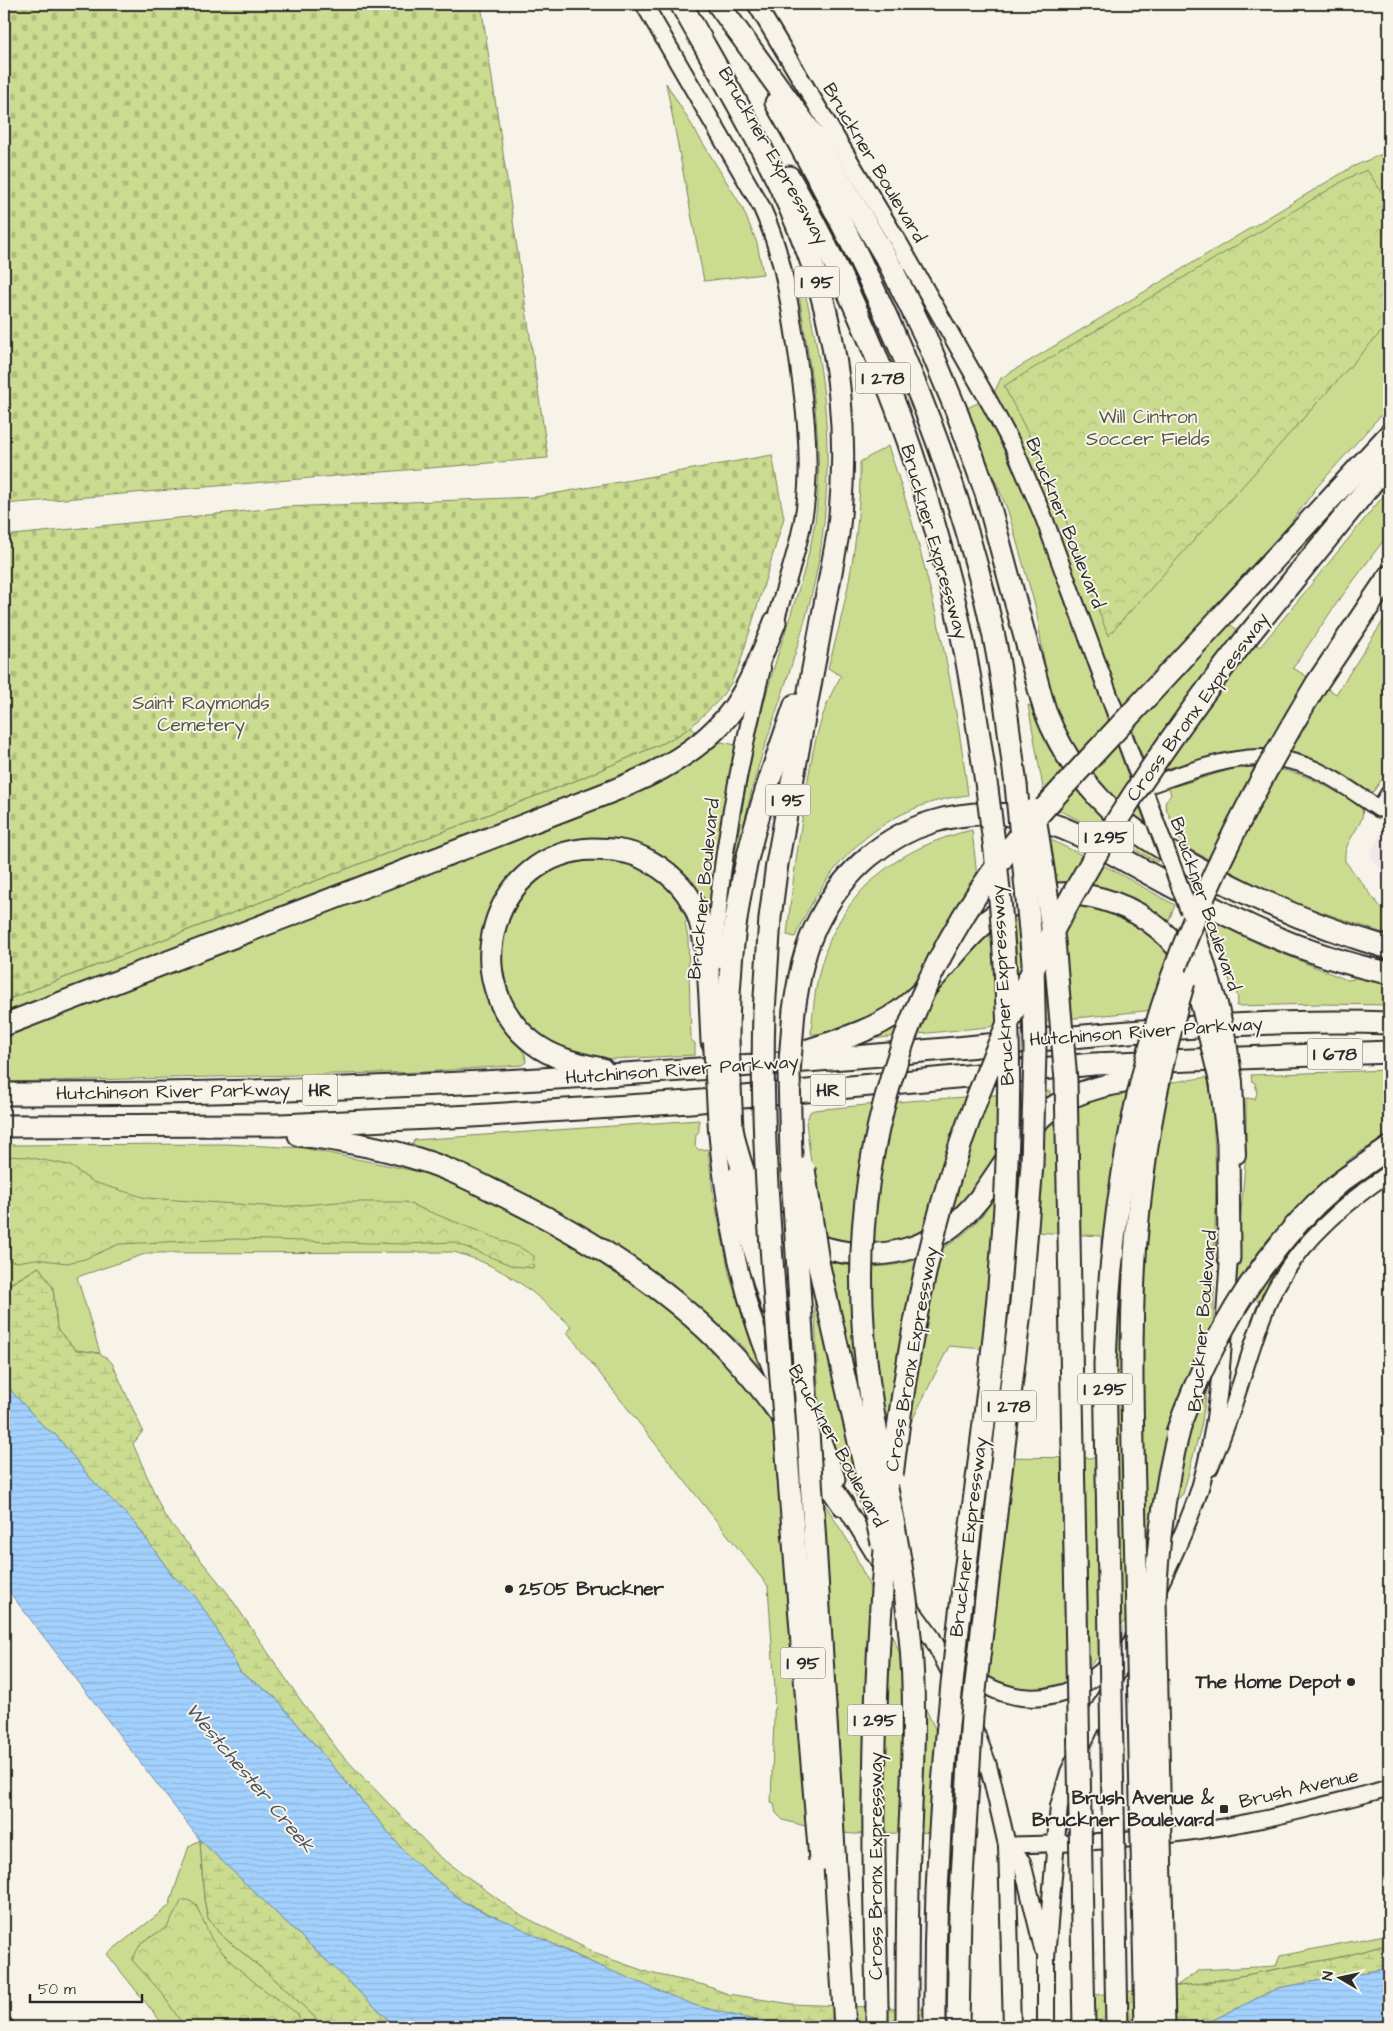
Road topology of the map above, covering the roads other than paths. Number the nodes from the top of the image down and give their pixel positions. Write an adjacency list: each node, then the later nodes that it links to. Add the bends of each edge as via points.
1 (644, 4): 9 (main road, Bruckner Boulevard, via 761,206 784,269 804,403 807,478 800,534)
2 (683, 4): 8 (highway, I 95, via 779,184 810,261 826,313 840,396 843,451 842,507); 47 (highway, Bruckner Expressway / I 278, bridge, via 812,218 884,379 921,484 952,592 964,645 987,789 1006,977 1007,1161 995,1317 947,1738 938,1876)
3 (718, 4): 11 (highway, Bruckner Expressway / I 95, via 814,171 864,269 930,421 972,552 993,632); 14 (highway, via 816,139 889,263 919,322 986,493 1043,705 1056,737 1076,770 1123,821 1178,857 1262,900)
4 (756, 4): 12 (main road, Bruckner Boulevard, via 900,244 1014,448 1044,518)
5 (1389, 435): 38 (highway, bridge, via 1039,814 986,881 955,929 902,1045 888,1086 866,1196 862,1303 871,1394 908,1608 914,1692)
6 (1389, 462): 45 (highway, Cross Bronx Expressway / I 295, bridge, via 1247,637 1187,717 1114,824 1050,934 1016,1002 956,1157 921,1290 890,1491 876,1687)
7 (1389, 576): 10 (highway, I 295, bridge, via 1317,683)
8 (829, 589): 20 (highway, via 742,882); 43 (highway, I 95, bridge, via 791,782 770,918 764,1012 764,1106 806,1699)
9 (775, 622): 19 (highway, via 750,679 725,719 696,746 658,770 601,796); 20 (main road, Bruckner Boulevard, via 748,728 727,837 716,926)
10 (1263, 779): 37 (highway, bridge, via 1222,872 1184,983 1156,1104 1142,1185 1134,1268 1132,1341); 52 (highway, I 295, bridge, via 1210,886 1162,1005 1132,1122 1115,1224 1107,1308 1105,1392)
11 (1022, 784): 48 (highway, Bruckner Expressway / I 278, bridge, via 1034,969 1032,1164 1021,1302 972,1716 960,1909); 51 (highway, I 95, bridge, via 1040,843 1051,914 1066,1080)
12 (1143, 787): 13 (street, via 1227,760 1248,757 1295,762 1314,769 1379,809); 16 (main road, Bruckner Boulevard, bridge, via 1189,911)
13 (1389, 793)
14 (1389, 948)
15 (1389, 973): 17 (highway, via 1340,961 1267,935 1058,826 1016,815 975,814 939,820 904,834 876,852 850,876 826,908 809,942)
16 (1211, 1005): 23 (highway, via 1183,956 1146,920 1121,906 1094,897 1042,896 1012,905 989,921 916,998 887,1019 866,1030); 31 (highway, bridge, via 1228,1082)
17 (794, 1010): 38 (highway, bridge, via 795,1079 811,1220 896,1617 907,1684); 44 (highway, bridge, via 789,1074 791,1157)
18 (1389, 1023): 23 (highway, Hutchinson River Parkway / HR, via 1212,1026)
19 (4, 1025)
20 (720, 1041): 24 (highway, via 701,927 696,910 684,890 656,865 632,853 585,850 557,857 522,879 499,913 490,952 490,972 495,991 513,1024 545,1051 590,1067); 28 (highway, bridge)
21 (1389, 1052): 22 (highway, I 678)
22 (1281, 1056): 27 (highway, Hutchinson River Parkway / HR, via 1056,1067 607,1108 338,1123); 28 (highway, via 1129,1081 1071,1097 1046,1113 1022,1137 978,1200 958,1220 936,1237 892,1254 839,1252 809,1243 781,1228 761,1208)
23 (769, 1064): 24 (highway, Hutchinson River Parkway / HR)
24 (636, 1073): 25 (highway, Hutchinson River Parkway / HR, via 354,1089)
25 (4, 1094)
26 (4, 1126): 27 (highway, Hutchinson River Parkway / HR)
27 (219, 1126): 33 (highway, via 344,1140 423,1160 500,1194 586,1240 664,1294 731,1354 758,1386)
28 (724, 1130): 33 (highway, via 754,1251)
29 (1389, 1148): 32 (highway, bridge, via 1342,1180 1284,1237 1244,1292 1214,1344)
30 (1389, 1173): 34 (street, via 1322,1228 1293,1260 1277,1286 1259,1325 1229,1421)
31 (1229, 1258): 34 (main road, Bruckner Boulevard, via 1214,1419 1204,1472)
32 (1181, 1423): 37 (highway, bridge, via 1161,1483 1154,1519 1145,1588); 54 (highway, bridge, via 1161,1519 1155,1600)
33 (843, 1505): 36 (main road, Bruckner Boulevard)
34 (1191, 1515): 35 (main road, Bruckner Boulevard)
35 (1140, 1625): 36 (main road, via 1122,1651 1096,1676 1070,1691 1048,1696 1020,1696 994,1690 963,1670); 40 (main road, Bruckner Boulevard, via 1069,1772 1059,1806)
36 (932, 1638): 41 (main road, Bruckner Boulevard, via 958,1687 987,1762)
37 (1139, 1684): 53 (highway, bridge)
38 (912, 1763): 46 (highway, bridge)
39 (1389, 1788): 40 (street, Brush Avenue, via 1205,1830)
40 (1056, 1844): 41 (street, Brush Avenue); 42 (main road, Bruckner Boulevard)
41 (1008, 1845): 42 (main road, via 1022,1862); 49 (main road, Bruckner Boulevard)
42 (1046, 1958): 50 (main road, Bruckner Boulevard)
43 (835, 2027)
44 (845, 2027)
45 (877, 2027)
46 (907, 2027)
47 (935, 2027)
48 (958, 2027)
49 (1012, 2027)
50 (1046, 2027)
51 (1084, 2027)
52 (1117, 2027)
53 (1146, 2027)
54 (1164, 2027)

